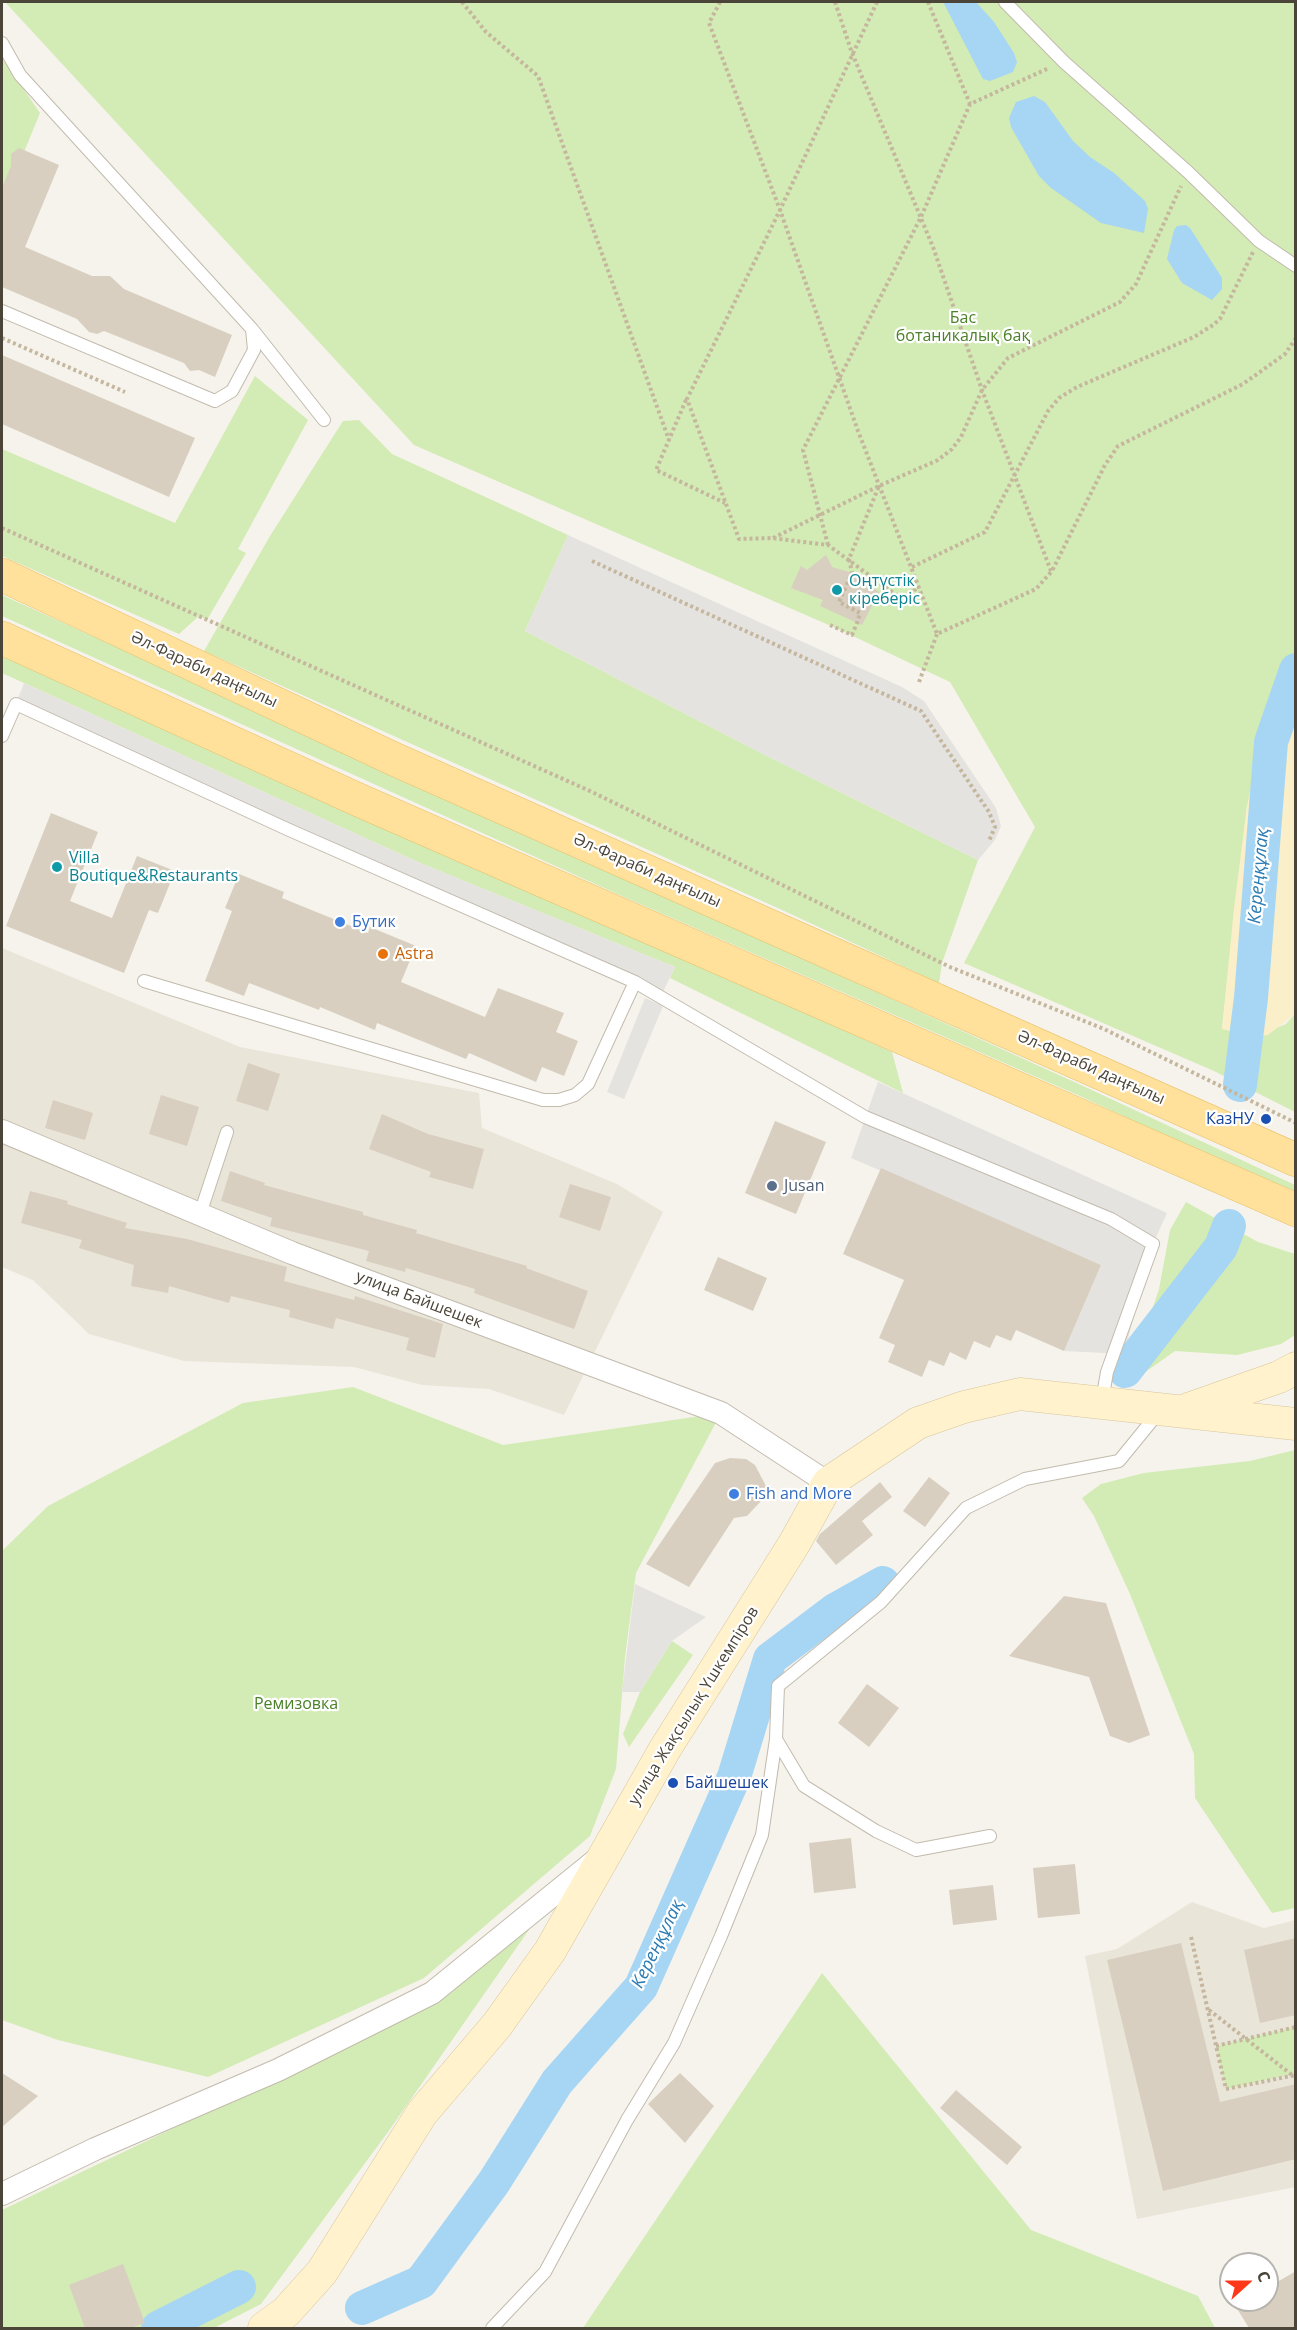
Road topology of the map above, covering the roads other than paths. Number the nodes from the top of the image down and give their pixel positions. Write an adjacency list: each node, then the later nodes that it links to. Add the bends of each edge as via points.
1 (1005, 2): 3 (lane, via 1064,62 1259,241)
2 (2, 43): 5 (lane, via 20,75)
3 (1296, 266)
4 (2, 311): 5 (lane, via 215,401 232,391 254,350)
5 (252, 329): 6 (lane)
6 (324, 420)
7 (2, 575): 14 (main road, Әл-Фараби даңғылы, via 394,759)
8 (2, 638): 15 (main road, via 372,806)
9 (2, 736): 11 (lane, via 16,704)
10 (144, 981): 11 (lane, via 543,1100 575,1095 588,1084)
11 (635, 982): 18 (lane, via 865,1118 1111,1219 1153,1244 1107,1372)
12 (2, 1131): 16 (street, улица Байшешек)
13 (227, 1132): 16 (lane)
14 (1296, 1160)
15 (1294, 1210)
16 (200, 1214): 20 (street, улица Байшешек, via 292,1253 721,1413)
17 (1292, 1393): 19 (street, улица Жақсылық Үшкемпіров); 19 (street)
18 (1102, 1401): 19 (street, улица Жақсылық Үшкемпіров); 20 (street, улица Жақсылық Үшкемпіров, via 1020,1394 964,1407 918,1423)
19 (1169, 1412): 21 (lane, via 1119,1461 1025,1479 966,1508 881,1602 778,1686)
20 (828, 1483): 23 (street, улица Жақсылық Үшкемпіров)
21 (776, 1739): 22 (lane, via 804,1786 876,1831 916,1850); 26 (lane, via 762,1835 674,2043 627,2120 545,2272)
22 (990, 1836)
23 (605, 1853): 24 (street, via 432,1993 278,2070); 25 (street, улица Жақсылық Үшкемпіров, via 550,1951 497,2025 422,2113 322,2272 286,2312)
24 (2, 2194)
25 (264, 2328)
26 (492, 2328)

